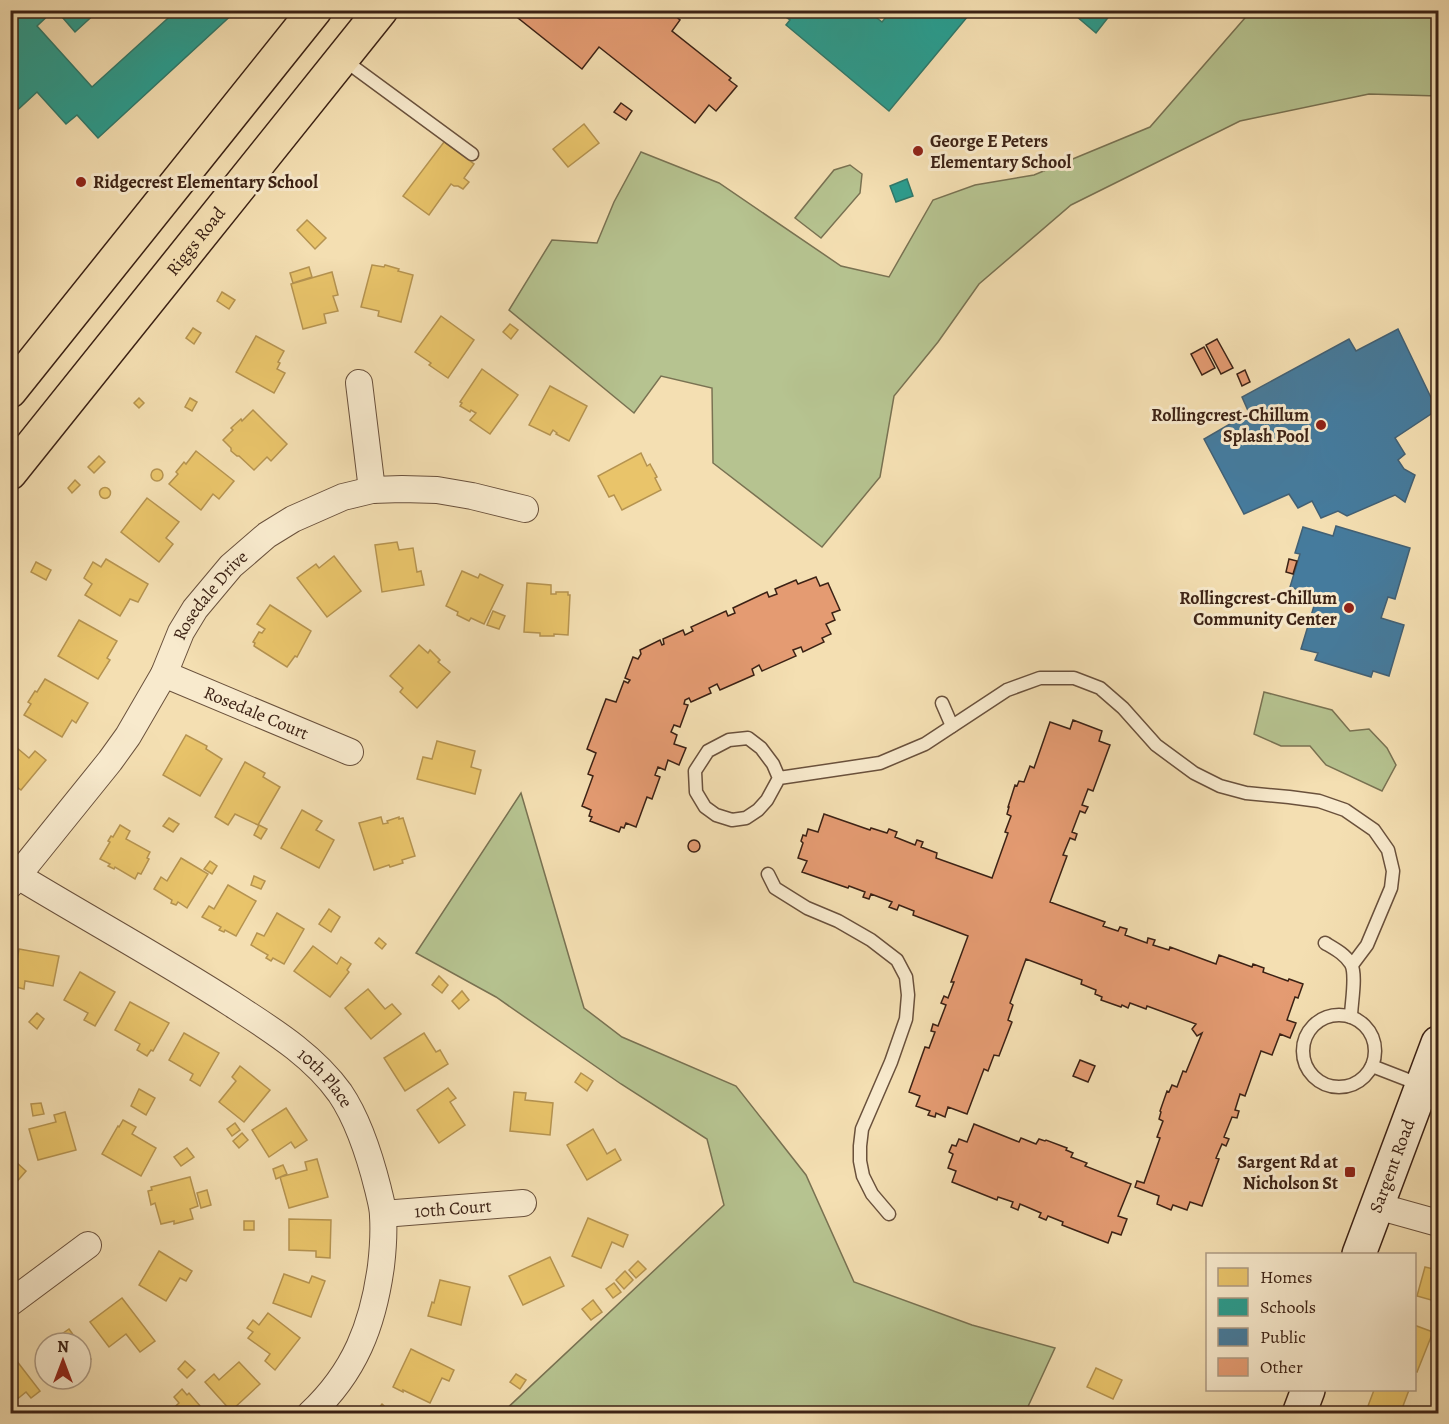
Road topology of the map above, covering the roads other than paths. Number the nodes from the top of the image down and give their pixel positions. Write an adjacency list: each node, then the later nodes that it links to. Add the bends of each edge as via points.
1 (315, 10): 6 (main road)
2 (381, 10): 3 (main road, Riggs Road)
3 (343, 59): 4 (lane); 7 (main road, Riggs Road)
4 (472, 154)
5 (359, 383): 8 (street)
6 (10, 391)
7 (10, 473)
8 (372, 490): 9 (street, Rosedale Drive, via 437,490); 10 (street, Rosedale Drive, via 343,497 293,519 250,549 195,609)
9 (525, 509)
10 (164, 674): 13 (street, Rosedale Court); 16 (street, Rosedale Drive, via 110,761)
11 (942, 703): 12 (lane)
12 (952, 726): 14 (lane, via 926,744 880,763); 18 (lane, via 1007,690 1040,678 1074,678 1100,688 1156,745 1194,773 1220,786 1246,793 1319,801 1345,810 1374,830 1388,850 1393,871 1391,888 1367,945)
13 (350, 752)
14 (779, 778): 14 (lane, via 761,748 748,738 729,740 708,751 695,771 696,792 705,807 732,820 747,818 758,810)
15 (768, 874): 26 (lane, via 775,888 871,940 897,960 906,977 906,1019 862,1129 860,1146 863,1176)
16 (14, 881): 25 (street, 10th Place, via 206,987 305,1056 330,1080 350,1112 371,1159)
17 (1325, 943): 18 (lane, via 1341,952)
18 (1352, 965): 19 (lane)
19 (1351, 1017): 21 (lane, via 1369,1031 1374,1042); 21 (lane, via 1327,1017 1316,1023 1304,1043 1306,1067 1313,1077 1334,1087 1356,1082)
20 (1438, 1043): 22 (main road, Sargent Road)
21 (1372, 1066): 22 (lane)
22 (1423, 1085): 24 (main road, Sargent Road)
23 (523, 1203): 25 (street, 10th Court)
24 (1377, 1206): 27 (street); 29 (main road, Sargent Road)
25 (383, 1214): 32 (street, 10th Place, via 377,1293 359,1349 332,1391)
26 (889, 1215)
27 (1438, 1223)
28 (88, 1245): 30 (street)
29 (1359, 1253)
30 (10, 1304)
31 (1307, 1391): 33 (main road)
32 (310, 1413)
33 (1299, 1413)

